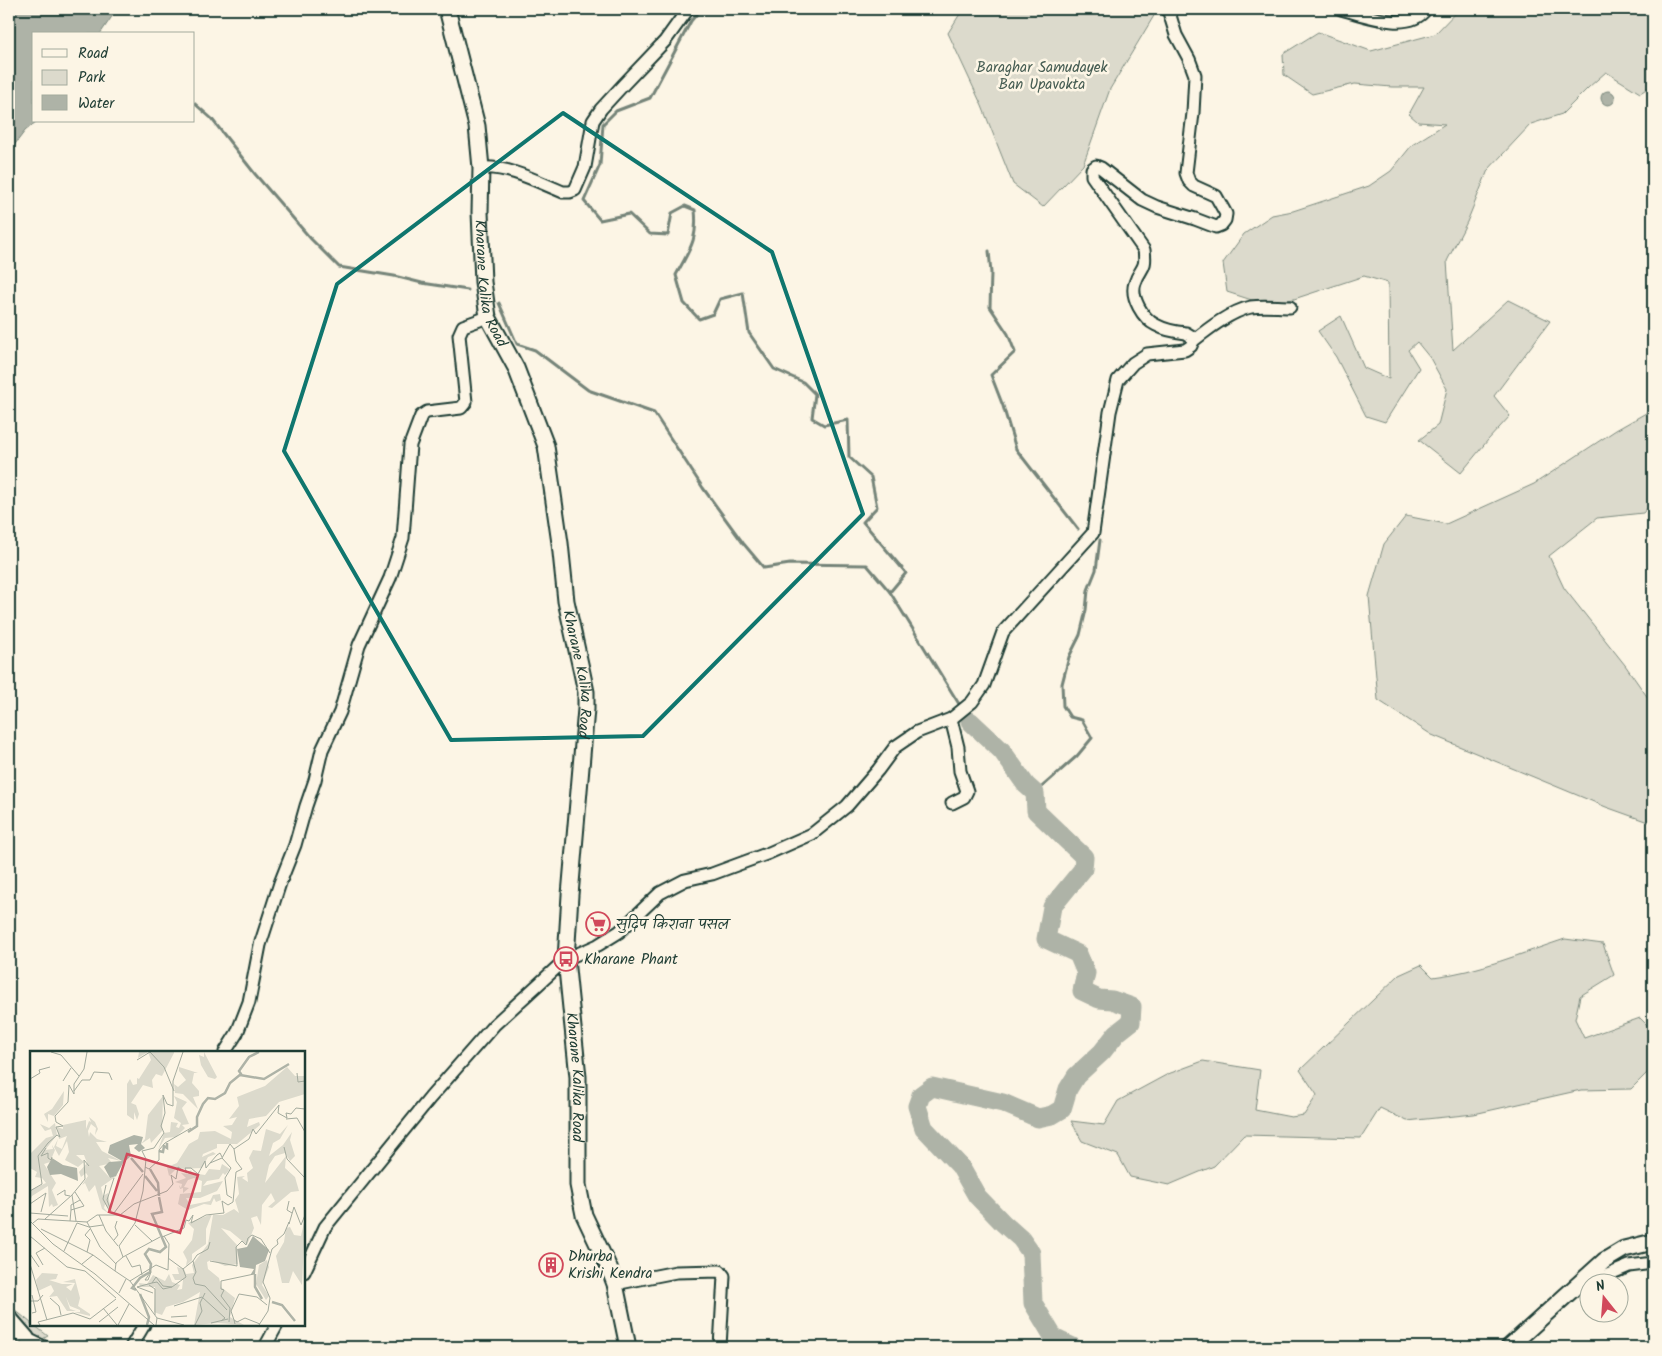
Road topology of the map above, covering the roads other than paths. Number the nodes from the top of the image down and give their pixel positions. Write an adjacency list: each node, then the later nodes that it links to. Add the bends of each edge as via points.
1 (447, 9): 6 (street, Kharane Kalika Road, via 477,126)
2 (688, 9): 6 (street, via 666,41 593,121 585,166 575,190 563,192 507,170)
3 (1168, 9): 9 (street, via 1195,75 1186,173 1194,186 1216,196 1226,214 1225,220 1216,227 1158,207 1142,200 1101,168 1096,166 1091,173 1144,250 1146,262 1135,283 1134,294 1141,311 1155,325 1191,336)
4 (1341, 9): 5 (street, via 1376,19 1399,21 1413,19)
5 (1426, 9)
6 (480, 168): 8 (street, Kharane Kalika Road, via 483,282)
7 (1290, 307): 9 (street, via 1251,307 1235,312)
8 (488, 317): 12 (street, Kharane Kalika Road, via 516,368 546,446 566,601 586,692); 13 (street, via 462,326 459,335 466,402 461,408 427,412 421,416 410,444 403,538 390,578 359,644 340,712 322,750 295,845 260,945 249,1002 237,1033)
9 (1193, 341): 10 (street, via 1185,350 1147,354 1133,363 1118,380 1110,412 1093,533 1007,626 984,685 972,702)
10 (951, 719): 11 (street, via 967,791 964,797); 12 (street, via 917,732 895,747 847,806 812,834 770,853 677,884 660,893 619,932)
11 (952, 803)
12 (566, 959): 16 (street, via 494,1025 430,1098 325,1227); 17 (street, Kharane Kalika Road, via 578,1076 577,1168 580,1198 584,1215)
13 (226, 1051)
14 (1653, 1242): 18 (street, via 1624,1249 1604,1261)
15 (1653, 1263): 18 (street, via 1629,1266)
16 (305, 1270)
17 (615, 1284): 27 (street, Kharane Kalika Road); 28 (street, via 676,1272 720,1271 724,1276)
18 (1571, 1291): 29 (street)
19 (9, 1315): 23 (street)
20 (143, 1326): 25 (street)
21 (276, 1326): 26 (street)
22 (9, 1330): 23 (street)
23 (31, 1340): 24 (street)
24 (44, 1347)
25 (131, 1347)
26 (265, 1347)
27 (628, 1347)
28 (720, 1347)
29 (1509, 1347)

